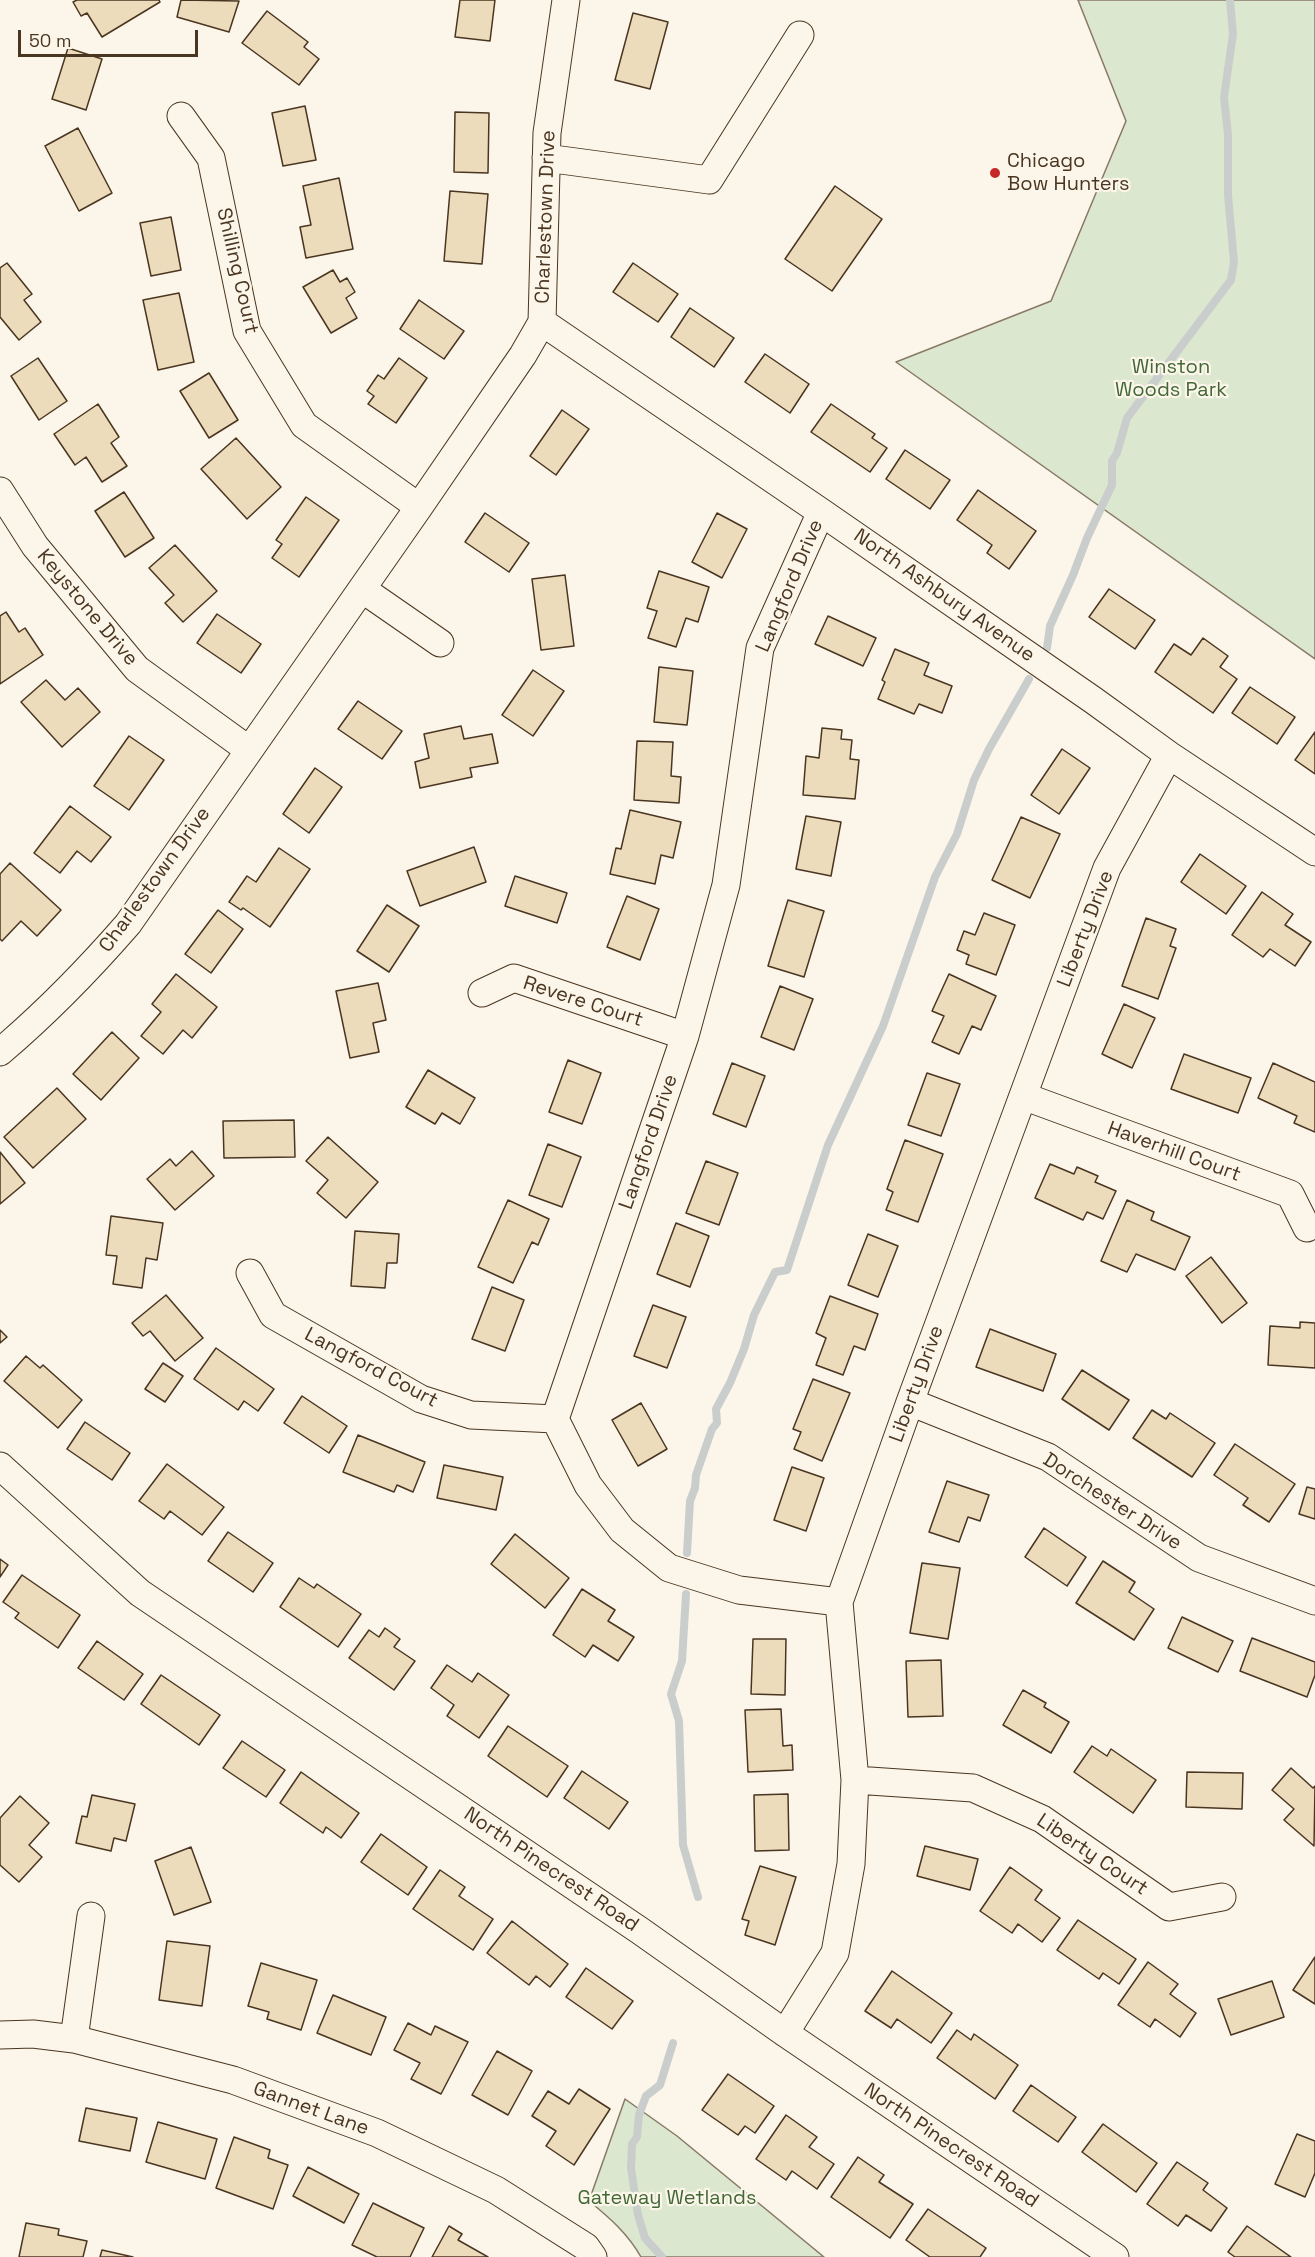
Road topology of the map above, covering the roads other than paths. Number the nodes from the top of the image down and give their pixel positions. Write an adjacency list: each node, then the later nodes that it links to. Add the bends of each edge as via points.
1 (567, 0): 4 (street, Charlestown Drive)
2 (800, 35): 4 (street, via 709,180)
3 (181, 116): 7 (street, Shilling Court, via 211,158 247,331 304,425)
4 (546, 158): 5 (street, Charlestown Drive)
5 (542, 322): 7 (street, Charlestown Drive, via 523,356); 8 (street, North Ashbury Avenue)
6 (0, 491): 11 (street, Keystone Drive, via 35,546 137,669)
7 (419, 507): 9 (street, Charlestown Drive)
8 (821, 512): 12 (street, North Ashbury Avenue); 15 (street, Langford Drive, via 760,648 726,885)
9 (363, 589): 10 (street); 11 (street, Charlestown Drive)
10 (440, 643)
11 (249, 750): 16 (street, Charlestown Drive, via 128,924 95,962)
12 (1169, 755): 13 (street, North Ashbury Avenue); 17 (street, Liberty Drive, via 1107,868)
13 (1315, 852)
14 (482, 993): 15 (street, Revere Court, via 514,978)
15 (685, 1036): 21 (street, Langford Drive)
16 (0, 1052)
17 (1023, 1096): 18 (street, Haverhill Court, via 1290,1194); 20 (street, Liberty Drive)
18 (1307, 1228)
19 (250, 1273): 21 (street, Langford Court, via 273,1315 421,1399 471,1415)
20 (910, 1402): 23 (street, Dorchester Drive, via 1048,1457 1199,1558); 24 (street, Liberty Drive)
21 (555, 1419): 24 (street, via 588,1485 622,1530 669,1568 739,1590)
22 (0, 1466): 28 (street, North Pinecrest Road, via 140,1593)
23 (1315, 1601)
24 (839, 1602): 25 (street, Liberty Drive)
25 (855, 1780): 26 (street, Liberty Court, via 973,1788 1042,1819 1169,1907); 28 (street, Liberty Drive, via 851,1864 835,1953)
26 (1222, 1897)
27 (91, 1916): 30 (street)
28 (785, 2033): 32 (street, North Pinecrest Road)
29 (0, 2034): 30 (street, Gannet Lane)
30 (74, 2039): 31 (street, Gannet Lane, via 233,2080 377,2133 496,2190 586,2247)
31 (593, 2257)
32 (1115, 2257)

